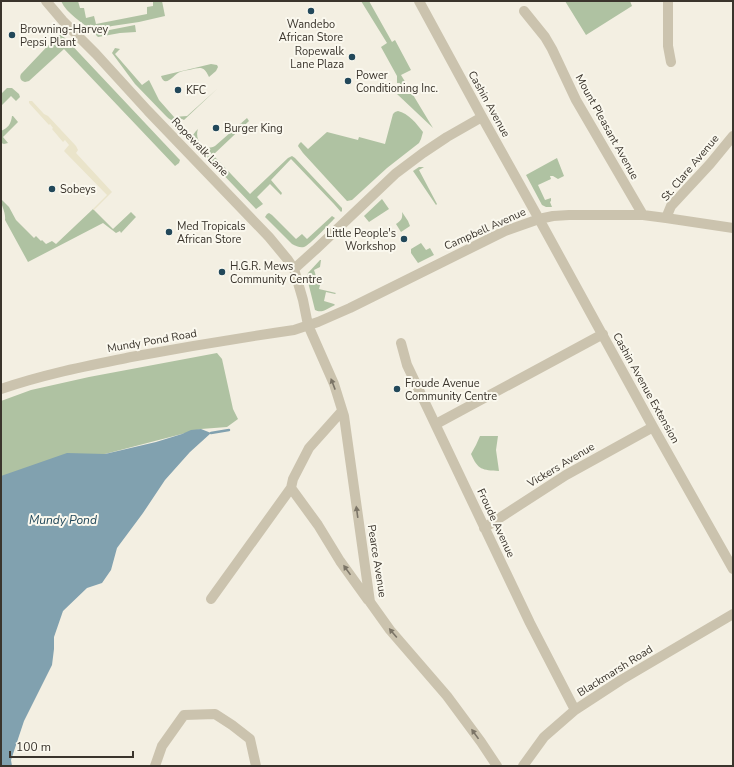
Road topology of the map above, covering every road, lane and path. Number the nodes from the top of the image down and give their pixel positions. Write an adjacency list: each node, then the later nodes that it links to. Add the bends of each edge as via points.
1 (46, 1): 12 (street, Ropewalk Lane, via 269,237)
2 (419, 1): 6 (street, Cashin Avenue)
3 (668, 1): 5 (street, via 668,46)
4 (524, 11): 8 (street, Mount Pleasant Avenue, via 545,37 576,100)
5 (671, 62)
6 (482, 117): 10 (street, Cashin Avenue); 12 (street, via 441,141 395,174)
7 (733, 136): 9 (street, St. Clare Avenue, via 671,206)
8 (643, 215): 9 (street, Campbell Avenue); 10 (street, Campbell Avenue, via 565,215)
9 (666, 218): 11 (street, Campbell Avenue)
10 (539, 219): 13 (street, Campbell Avenue, via 505,231 350,308); 14 (street, Cashin Avenue Extension)
11 (733, 228)
12 (294, 268): 13 (street, Ropewalk Lane)
13 (308, 326): 16 (street, Mundy Pond Road, via 75,368); 17 (street, Pearce Avenue, one-way to 13, via 334,384)
14 (603, 334): 18 (street); 19 (street, Cashin Avenue Extension)
15 (401, 344): 18 (street, Froude Avenue, via 407,365)
16 (1, 388)
17 (342, 411): 20 (street, via 309,448); 24 (street, Pearce Avenue, one-way to 17)
18 (436, 424): 21 (street, Froude Avenue)
19 (653, 427): 21 (street, Vickers Avenue, via 566,475); 22 (street, Cashin Avenue Extension)
20 (291, 488): 23 (street); 24 (street, one-way to 20)
21 (484, 528): 26 (street, Froude Avenue)
22 (733, 568)
23 (211, 599)
24 (370, 602): 29 (street, Pearce Avenue, one-way to 24, via 447,696 390,630)
25 (733, 614): 26 (street, Blackmarsh Road, via 620,680)
26 (575, 710): 30 (street, Blackmarsh Road, via 544,737)
27 (155, 766): 28 (street, via 162,746 184,715 215,714 250,739)
28 (256, 766)
29 (497, 766)
30 (523, 766)

